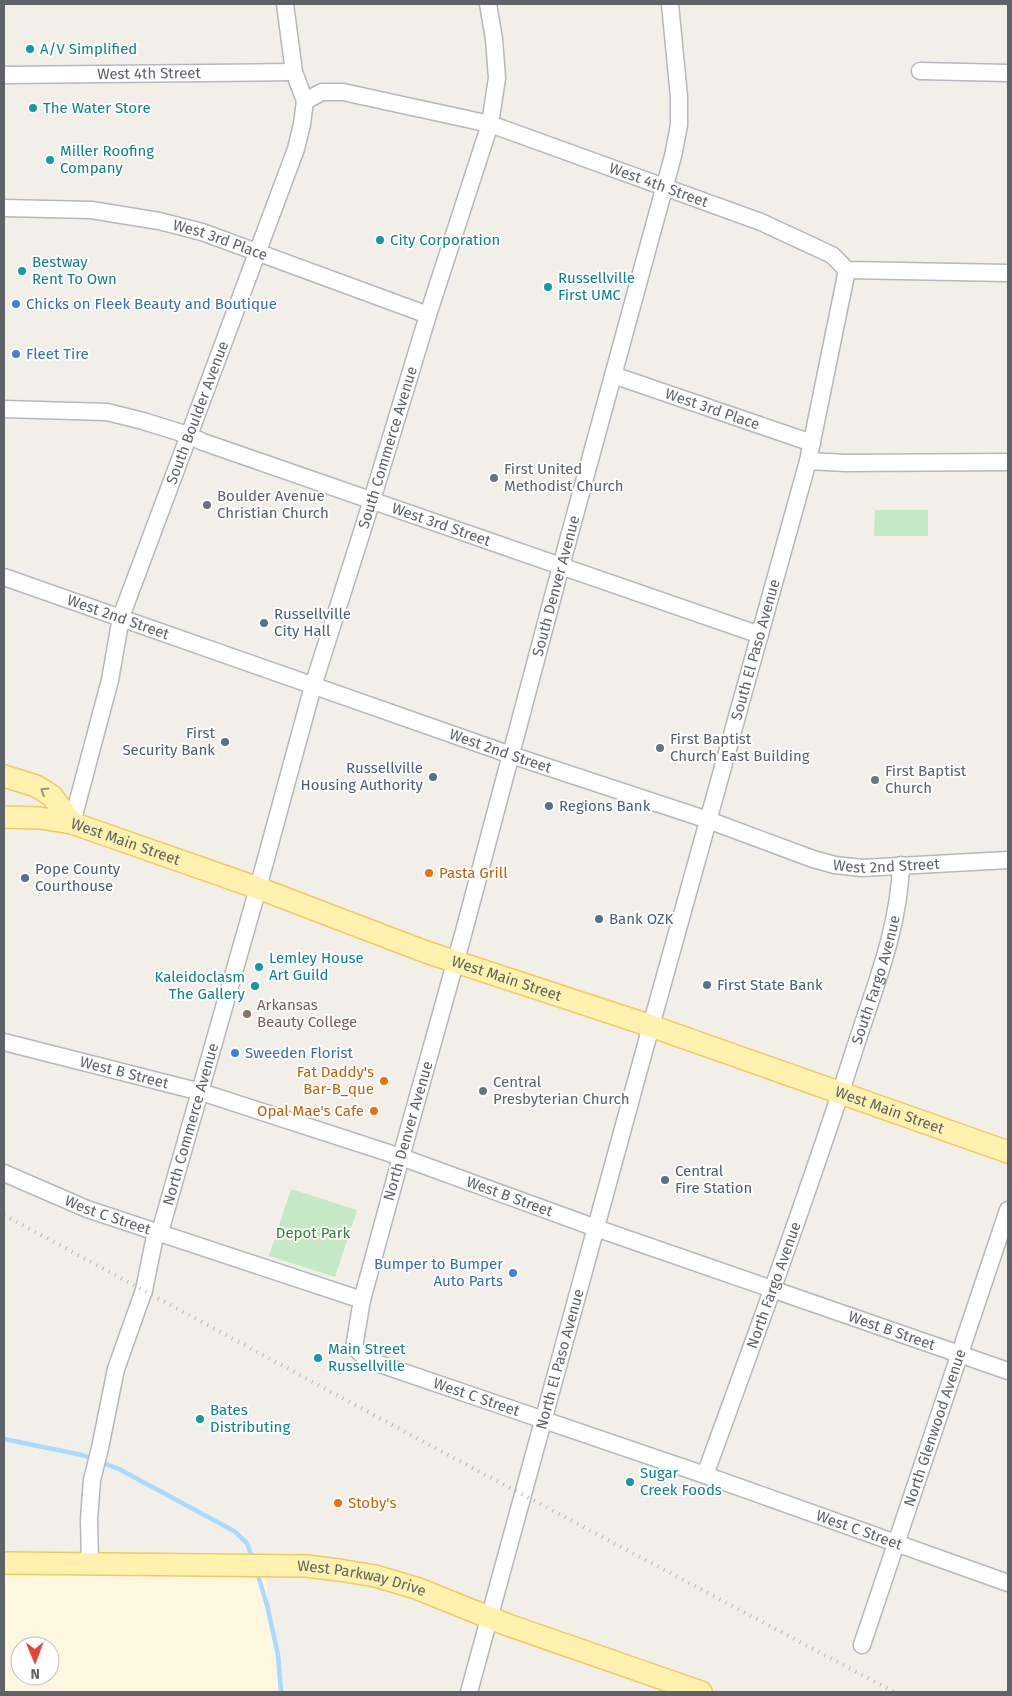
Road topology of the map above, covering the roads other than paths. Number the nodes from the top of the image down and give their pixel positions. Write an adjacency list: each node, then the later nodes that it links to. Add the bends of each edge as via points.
1 (285, 4): 5 (street, South Boulder Avenue)
2 (488, 4): 9 (street, South Commerce Avenue, via 497,78)
3 (670, 4): 10 (street, South Denver Avenue, via 680,97 679,126)
4 (920, 71): 6 (street)
5 (294, 72): 7 (street, West 4th Street); 8 (street, South Boulder Avenue)
6 (1008, 73)
7 (4, 75)
8 (305, 101): 9 (street, West 4th Street, via 322,92 343,92); 12 (street, South Boulder Avenue, via 296,149)
9 (490, 124): 10 (street, West 4th Street); 15 (street, South Commerce Avenue)
10 (664, 187): 13 (street, West 4th Street, via 761,222 832,255); 16 (street, South Denver Avenue)
11 (4, 208): 12 (street, West 3rd Place, via 91,210 159,221)
12 (257, 252): 15 (street, West 3rd Place); 18 (street, South Boulder Avenue)
13 (847, 270): 14 (street); 19 (street, South El Paso Avenue)
14 (1008, 273)
15 (428, 315): 22 (street, South Commerce Avenue)
16 (613, 375): 19 (street, West 3rd Place); 23 (street, South Denver Avenue)
17 (4, 409): 18 (street, West 3rd Street, via 107,412)
18 (188, 435): 22 (street, West 3rd Street); 25 (street, South Boulder Avenue)
19 (812, 444): 20 (street, South El Paso Avenue)
20 (808, 461): 21 (street); 26 (street, South El Paso Avenue)
21 (1008, 462)
22 (372, 500): 23 (street, West 3rd Street); 27 (street, South Commerce Avenue)
23 (561, 566): 26 (street, West 3rd Street); 28 (street, South Denver Avenue)
24 (4, 577): 25 (street, West 2nd Street)
25 (121, 617): 27 (street, West 2nd Street); 32 (street, South Boulder Avenue, via 110,680)
26 (760, 635): 31 (street, South El Paso Avenue)
27 (313, 686): 28 (street, West 2nd Street); 35 (street, South Commerce Avenue)
28 (512, 755): 31 (street, West 2nd Street); 36 (street, South Denver Avenue)
29 (4, 776): 32 (main road, one-way to 29, via 52,796 36,786)
30 (4, 817): 32 (main road, West Main Street)
31 (708, 820): 34 (street, West 2nd Street, via 835,865 862,868); 37 (street, South El Paso Avenue)
32 (72, 823): 35 (main road, West Main Street)
33 (1008, 860): 34 (street, West 2nd Street)
34 (902, 865): 40 (street, South Fargo Avenue, via 898,904 887,950)
35 (258, 888): 36 (main road, West Main Street); 39 (street, North Commerce Avenue)
36 (456, 962): 37 (main road, West Main Street); 42 (street, North Denver Avenue)
37 (651, 1026): 40 (main road, West Main Street); 45 (street, North El Paso Avenue)
38 (4, 1042): 39 (street, West B Street)
39 (201, 1092): 42 (street, West B Street); 46 (street, North Commerce Avenue)
40 (841, 1092): 41 (main road, West Main Street); 47 (street, North Fargo Avenue)
41 (1008, 1152)
42 (401, 1157): 45 (street, West B Street); 48 (street, North Denver Avenue)
43 (4, 1174): 46 (street, West C Street, via 87,1209)
44 (1008, 1210): 49 (street, North Glenwood Avenue)
45 (596, 1228): 47 (street, West B Street); 51 (street, North El Paso Avenue)
46 (160, 1232): 48 (street, West C Street); 55 (street, North Commerce Avenue, via 155,1236 144,1290 116,1368 92,1480)
47 (772, 1290): 49 (street, West B Street); 52 (street, North Fargo Avenue)
48 (362, 1300): 51 (street, West C Street, via 354,1347 368,1360)
49 (960, 1354): 50 (street, West B Street); 53 (street, North Glenwood Avenue)
50 (1008, 1371)
51 (543, 1420): 52 (street, West C Street); 57 (street, North El Paso Avenue)
52 (705, 1476): 53 (street, West C Street)
53 (896, 1543): 56 (street, West C Street); 58 (street, North Glenwood Avenue)
54 (4, 1563): 55 (main road, West Parkway Drive)
55 (90, 1564): 57 (main road, West Parkway Drive, via 331,1569 375,1576 416,1588)
56 (1008, 1583)
57 (490, 1617): 59 (street, North El Paso Avenue); 60 (main road, West Parkway Drive)
58 (862, 1645)
59 (469, 1692)
60 (701, 1692)

